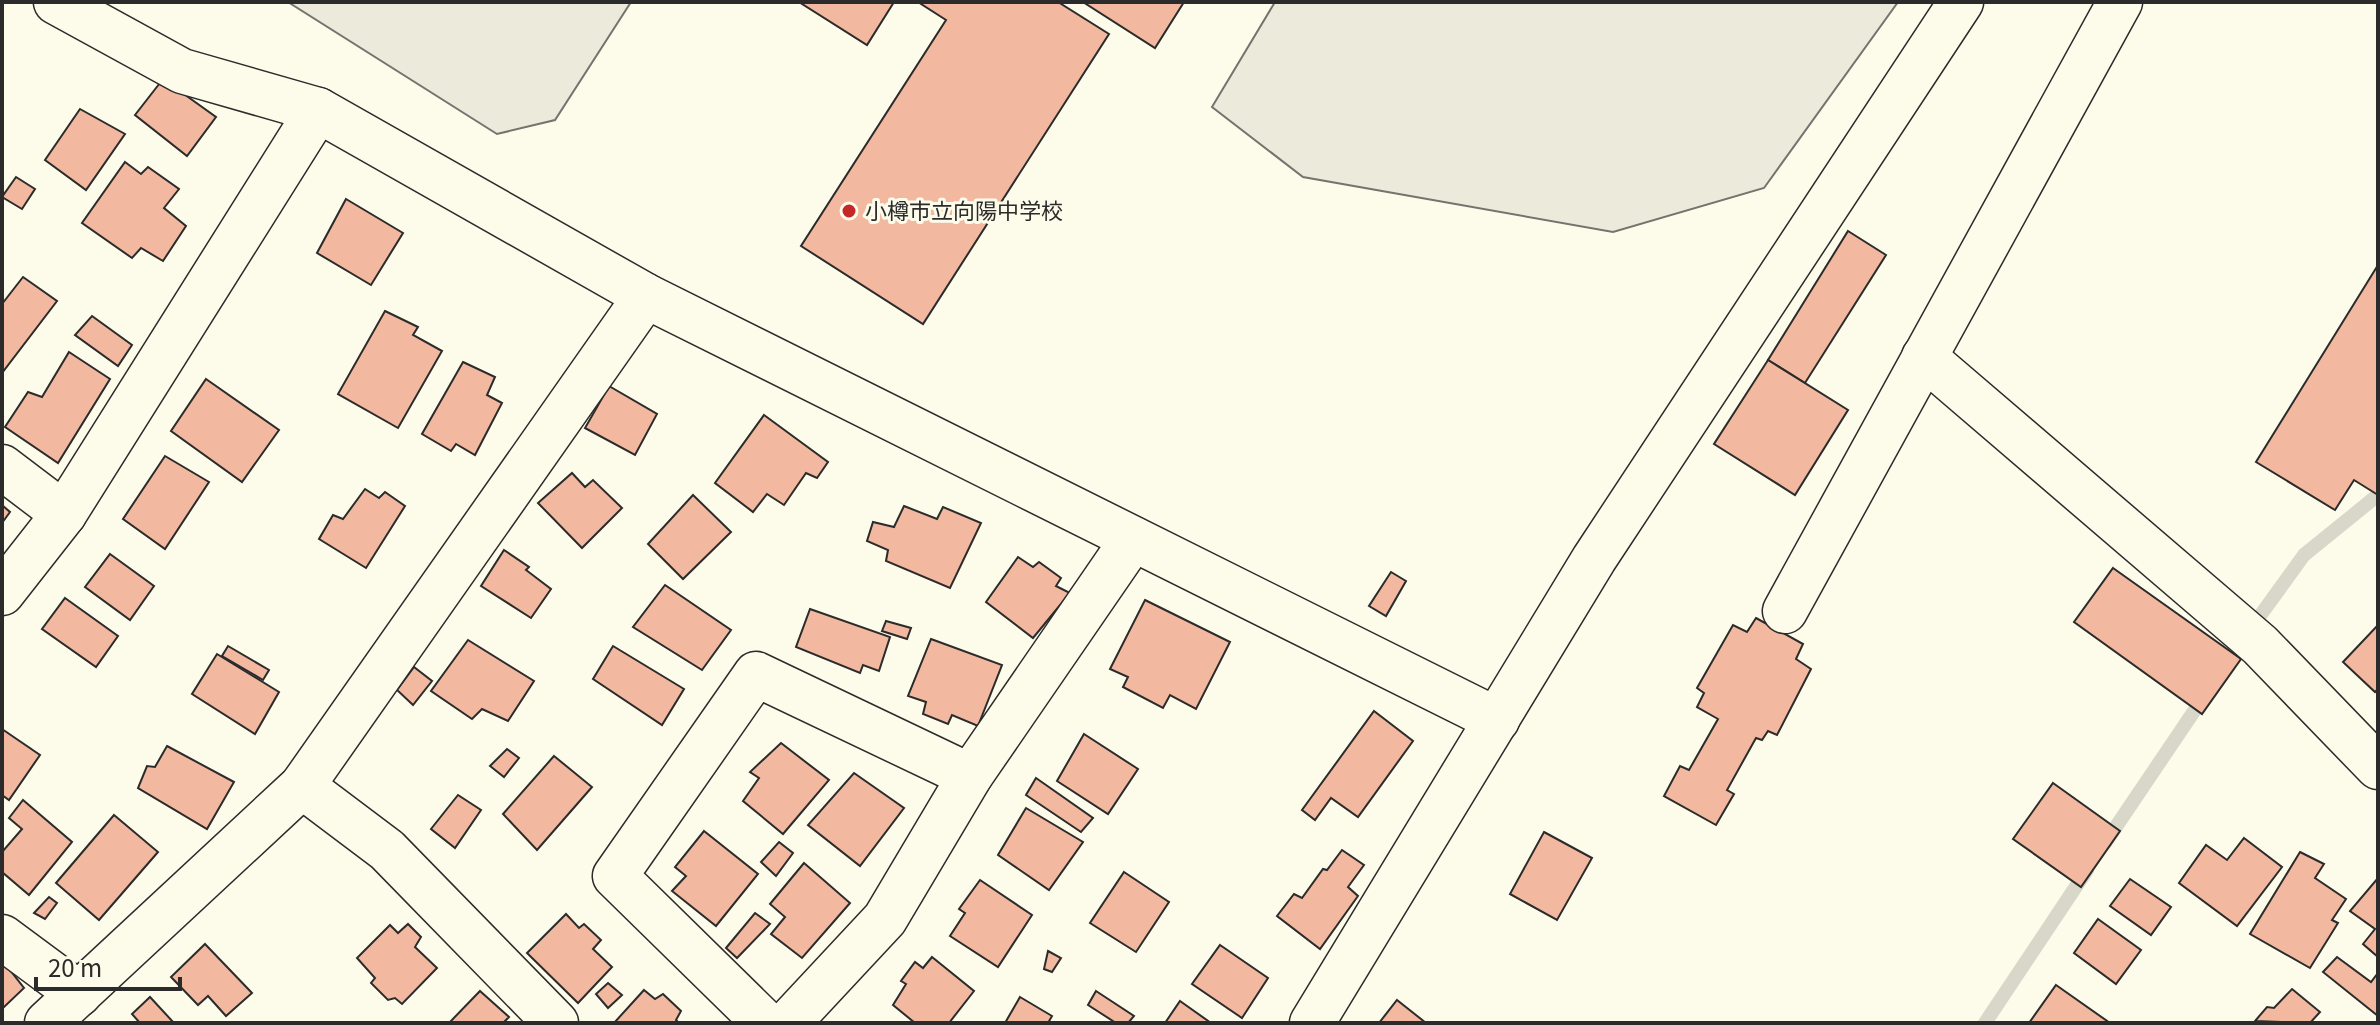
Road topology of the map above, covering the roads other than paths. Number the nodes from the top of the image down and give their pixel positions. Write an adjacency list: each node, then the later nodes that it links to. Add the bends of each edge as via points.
1 (56, 2): 4 (street, via 182,71)
2 (1961, 2): 12 (street, via 1594,559)
3 (2120, 2): 6 (street)
4 (318, 110): 5 (street); 8 (street)
5 (646, 296): 9 (street); 15 (street)
6 (1924, 357): 11 (street); 13 (street, via 2260,645)
7 (2, 467): 8 (street)
8 (64, 514): 10 (street)
9 (1133, 539): 12 (street); 14 (street)
10 (2, 593)
11 (1785, 611)
12 (1497, 720): 22 (street)
13 (2378, 767)
14 (970, 776): 20 (street, via 756,674 615,876); 21 (street, via 885,919)
15 (302, 786): 17 (street); 19 (street, via 387,850)
16 (2, 937): 17 (street)
17 (79, 994): 18 (street)
18 (47, 1023)
19 (556, 1023)
20 (765, 1023)
21 (788, 1023)
22 (1312, 1023)

